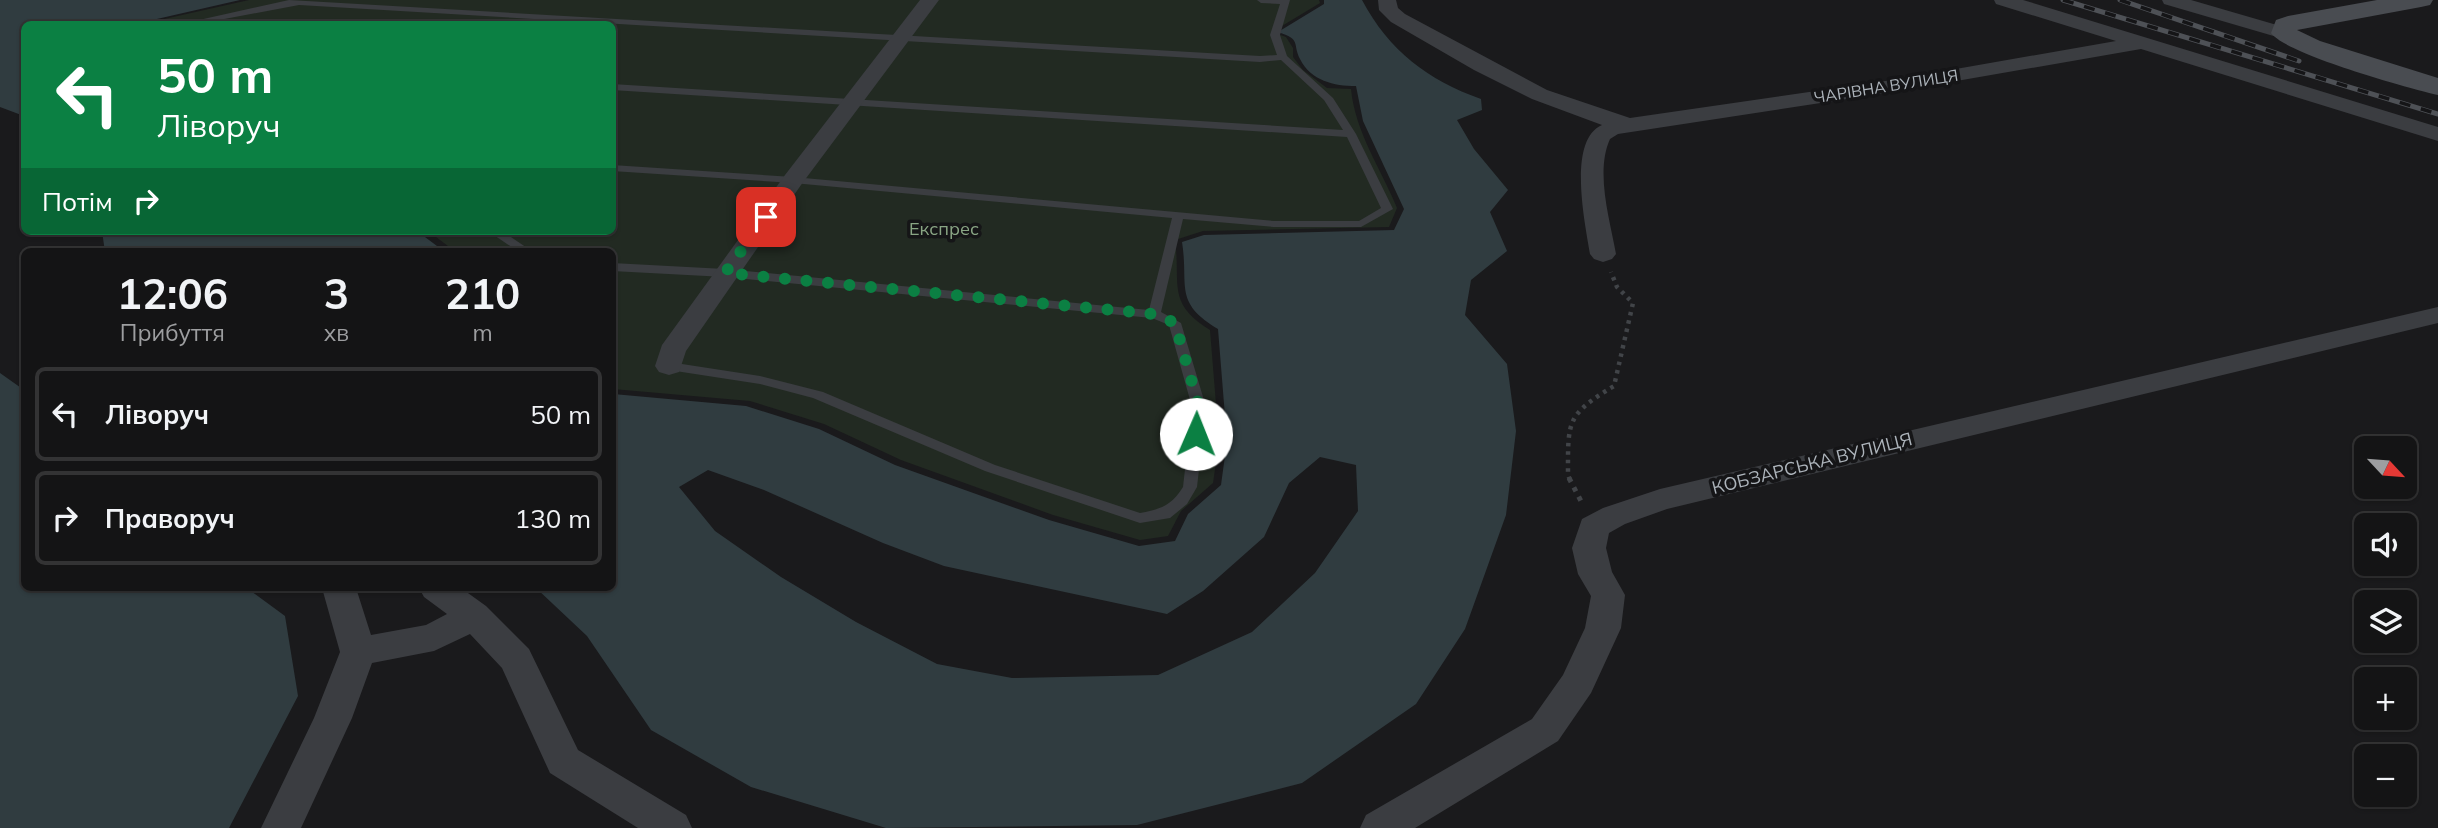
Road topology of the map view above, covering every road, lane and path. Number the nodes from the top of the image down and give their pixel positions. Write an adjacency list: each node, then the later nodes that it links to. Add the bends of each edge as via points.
1 (334, 0): 9 (lane)
2 (930, 0): 14 (street)
3 (1261, 0): 8 (lane)
4 (1387, 0): 20 (street, ЧАРІВНА ВУЛИЦЯ, via 1389,10 1398,18 1521,84 1588,114)
5 (2003, 0): 15 (street)
6 (2171, 0): 13 (street)
7 (2421, 0): 13 (street, via 2297,21 2285,25)
8 (1285, 1): 16 (lane, via 1275,35)
9 (292, 2): 10 (lane); 11 (lane)
10 (201, 21)
11 (604, 21)
12 (616, 22): 14 (lane)
13 (2284, 33): 18 (street, via 2311,47)
14 (899, 39): 16 (lane); 19 (street)
15 (2141, 43): 20 (street, ЧАРІВНА ВУЛИЦЯ); 22 (street)
16 (1283, 57): 21 (lane, via 1328,98)
17 (616, 86): 19 (lane)
18 (2438, 87)
19 (852, 102): 21 (lane); 24 (street)
20 (1630, 125): 28 (street, ЧАРІВНА ВУЛИЦЯ, via 1603,132 1598,138 1594,177)
21 (1351, 134): 25 (lane, via 1387,209 1361,223)
22 (2438, 134)
23 (616, 168): 24 (lane)
24 (793, 180): 25 (lane); 30 (street)
25 (1178, 217): 32 (lane)
26 (500, 235): 27 (lane)
27 (521, 248)
28 (1603, 254)
29 (616, 267): 30 (lane)
30 (725, 273): 32 (lane); 34 (street, via 672,351)
31 (1618, 287): 35 (path, via 1633,303 1614,386 1584,404 1568,430 1568,475)
32 (1154, 314): 34 (lane, via 1175,323 1199,407 1190,487 1165,514 1140,518 990,468 818,395 760,380)
33 (2438, 315): 35 (street, КОБЗАРСЬКА ВУЛИЦЯ, via 1660,500)
34 (669, 366)
35 (1594, 527): 42 (street, via 1589,548 1595,574 1608,595 1603,628 1578,683 1545,730)
36 (340, 591): 39 (street)
37 (440, 591): 38 (street)
38 (474, 615): 39 (street, via 434,637); 41 (street, via 516,659 564,761)
39 (358, 652): 40 (street, via 333,718)
40 (281, 828)
41 (672, 828)
42 (1380, 828)

